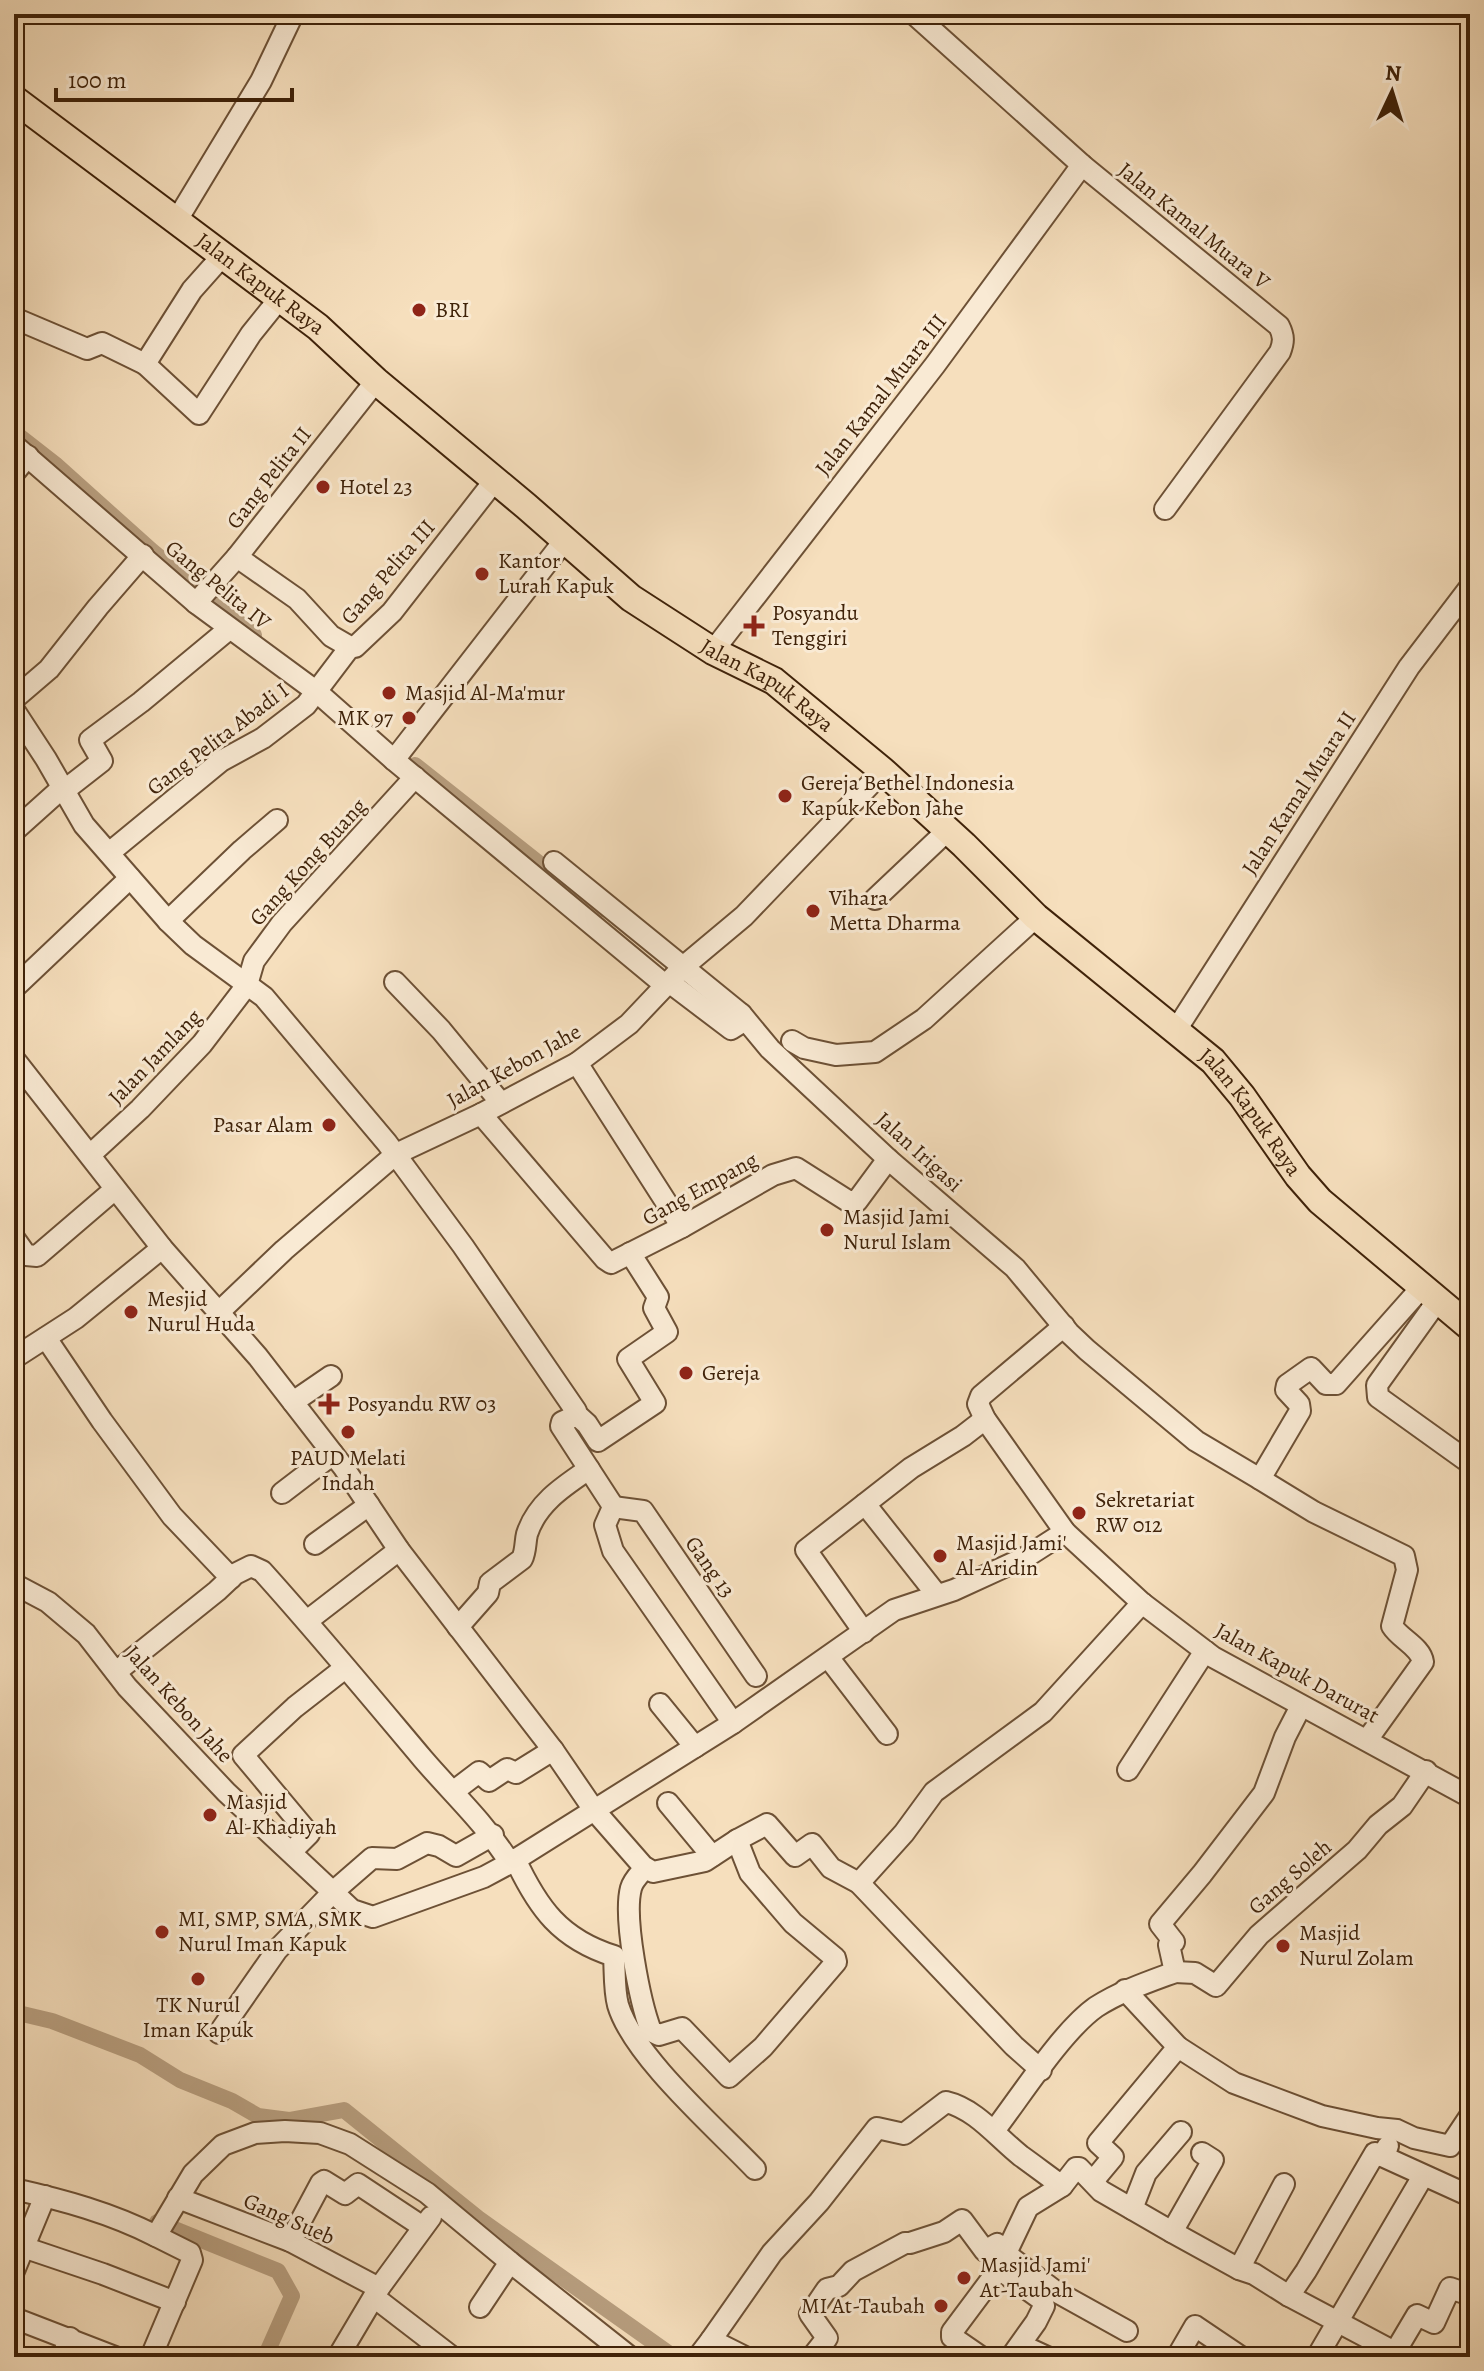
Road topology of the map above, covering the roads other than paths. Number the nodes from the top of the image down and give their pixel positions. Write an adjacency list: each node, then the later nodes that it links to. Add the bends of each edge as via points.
1 (293, 14): 5 (street, via 261,81)
2 (914, 14): 4 (street, Jalan Kamal Muara V)
3 (14, 99): 5 (main road, Jalan Kapuk Raya)
4 (1082, 165): 14 (street, Jalan Kamal Muara V, via 1283,334 1280,352); 22 (street, Jalan Kamal Muara III)
5 (177, 220): 6 (main road, Jalan Kapuk Raya)
6 (224, 254): 7 (main road, Jalan Kapuk Raya); 9 (street, via 192,290)
7 (280, 298): 9 (street, via 199,414); 10 (main road, Jalan Kapuk Raya)
8 (14, 318): 9 (street, via 87,349 102,343)
9 (145, 364)
10 (376, 381): 13 (main road, Jalan Kapuk Raya); 17 (street, Gang Pelita II)
11 (21, 451): 12 (street); 16 (street, Gang Pelita IV)
12 (14, 473)
13 (495, 480): 15 (main road, Jalan Kapuk Raya); 21 (street, Gang Pelita III, via 392,612)
14 (1165, 509)
15 (564, 541): 22 (main road, Jalan Kapuk Raya, via 631,598); 26 (street)
16 (143, 555): 19 (street, Gang Pelita IV); 24 (street, via 49,669)
17 (237, 557): 19 (street, Gang Pelita II); 21 (street, via 297,599 331,636)
18 (1470, 587): 43 (street, Jalan Kamal Muara II, via 1409,667)
19 (202, 597): 20 (street, Gang Pelita IV)
20 (229, 629): 23 (street, Gang Pelita IV); 29 (street, via 90,740 102,760)
21 (350, 647): 23 (street, Gang Pelita III)
22 (713, 651): 27 (main road, Jalan Kapuk Raya, via 774,681)
23 (319, 690): 26 (street, Gang Pelita IV); 33 (street, Gang Pelita Abadi I, via 263,738 221,761)
24 (14, 699)
25 (14, 710): 29 (street)
26 (395, 758): 28 (street, Gang Pelita IV)
27 (883, 771): 31 (main road, Jalan Kapuk Raya); 39 (street, Jalan Kebon Jahe, via 744,916)
28 (415, 777): 39 (street, Gang Pelita IV); 41 (street, Gang Kong Buang, via 282,923 254,961)
29 (62, 788): 32 (street); 33 (street)
30 (277, 820): 38 (street)
31 (948, 830): 36 (street); 37 (main road, Jalan Kapuk Raya)
32 (14, 831)
33 (109, 853): 35 (street)
34 (554, 862): 39 (street, Jalan Irigasi)
35 (130, 878): 38 (street); 42 (street)
36 (875, 899)
37 (1036, 917): 43 (main road, Jalan Kapuk Raya); 44 (street, via 924,1019 875,1052 836,1055)
38 (168, 921): 41 (street)
39 (673, 977): 46 (street, Jalan Kebon Jahe, via 629,1024); 51 (street, Jalan Irigasi, via 731,1029 741,1014 770,1049)
40 (395, 982): 47 (street)
41 (247, 985): 49 (street, via 264,997); 50 (street, Jalan Jamlang, via 202,1044)
42 (14, 988)
43 (1176, 1030): 57 (main road, Jalan Kapuk Raya, via 1213,1061 1320,1201)
44 (792, 1041)
45 (14, 1059): 50 (street)
46 (577, 1063): 47 (street, Jalan Kebon Jahe); 53 (street)
47 (501, 1103): 48 (street, Jalan Kebon Jahe)
48 (481, 1114): 49 (street, Jalan Kebon Jahe); 56 (street, Gang Empang, via 605,1259 611,1263)
49 (396, 1154): 58 (street, Jalan Kebon Jahe); 65 (street)
50 (90, 1155): 52 (street)
51 (888, 1159): 53 (street, Gang Empang, via 857,1201 848,1201 796,1168 773,1175); 59 (street, Jalan Irigasi, via 1015,1268)
52 (114, 1190): 54 (street, via 37,1256 26,1255); 55 (street)
53 (682, 1227): 56 (street, Gang Empang)
54 (14, 1238)
55 (162, 1248): 58 (street); 61 (street)
56 (630, 1253): 65 (street, via 658,1297 654,1308 667,1332 628,1359 655,1403 598,1441)
57 (1430, 1294): 60 (main road, Jalan Kapuk Raya); 68 (street, via 1376,1392); 70 (street, via 1336,1384 1326,1384 1311,1368 1287,1385 1300,1411)
58 (219, 1312): 64 (street)
59 (1064, 1326): 66 (street, via 981,1396 978,1404); 70 (street, Jalan Irigasi, via 1196,1441)
60 (1470, 1327)
61 (46, 1338): 62 (street); 78 (street, via 172,1516)
62 (14, 1358)
63 (331, 1376): 64 (street)
64 (293, 1402): 67 (street)
65 (576, 1414): 69 (street, via 561,1426)
66 (985, 1419): 72 (street); 75 (street, Jalan Kapuk Darurat)
67 (333, 1454): 71 (street); 73 (street)
68 (1470, 1463)
69 (589, 1469): 74 (street); 83 (street, via 551,1496 527,1534 522,1559 490,1583 488,1593)
70 (1260, 1479): 94 (street, Jalan Irigasi, via 1404,1556 1407,1570 1392,1626 1421,1653 1423,1662)
71 (282, 1493)
72 (865, 1504): 80 (street); 84 (street, via 806,1550)
73 (369, 1505): 76 (street); 77 (street)
74 (613, 1507): 89 (street, Gang 13, via 643,1511); 92 (street, via 605,1525 613,1551)
75 (1065, 1532): 80 (street, Jalan Kebon Jahe, via 1026,1557); 81 (street, Jalan Kapuk Darurat)
76 (315, 1544)
77 (399, 1550): 82 (street); 83 (street)
78 (231, 1578): 82 (street, via 251,1566 262,1571); 88 (street)
79 (14, 1584): 88 (street, Jalan Kebon Jahe, via 68,1618)
80 (937, 1595): 84 (street, Jalan Kebon Jahe, via 894,1610)
81 (1142, 1603): 85 (street, Jalan Kapuk Darurat); 109 (street, via 1043,1712 934,1792)
82 (307, 1621): 87 (street)
83 (458, 1627): 96 (street)
84 (864, 1632): 86 (street, Jalan Kebon Jahe)
85 (1205, 1651): 91 (street, Jalan Kapuk Darurat); 97 (street)
86 (828, 1657): 92 (street, Jalan Kebon Jahe); 93 (street)
87 (345, 1668): 99 (street); 105 (street, via 243,1755 309,1834)
88 (116, 1672): 105 (street, Jalan Kebon Jahe, via 226,1792)
89 (756, 1676)
90 (660, 1704): 95 (street)
91 (1301, 1706): 94 (street, Jalan Kapuk Darurat); 111 (street, via 1264,1793 1160,1924 1174,1942 1169,1945)
92 (733, 1723): 95 (street, Jalan Kebon Jahe)
93 (887, 1734)
94 (1367, 1740): 98 (street, Jalan Kapuk Darurat)
95 (695, 1747): 102 (street, Jalan Kebon Jahe)
96 (553, 1750): 99 (street, via 516,1773 507,1769 489,1781 479,1772); 102 (street)
97 (1128, 1770)
98 (1426, 1771): 100 (street, Jalan Kapuk Darurat); 111 (street, Gang Soleh, via 1402,1806 1259,1935 1216,1986 1195,1973)
99 (454, 1791): 103 (street)
100 (1470, 1797)
101 (668, 1803): 106 (street)
102 (594, 1810): 107 (street, Jalan Kebon Jahe); 108 (street)
103 (493, 1835): 107 (street); 110 (street, via 456,1856 427,1843 397,1859 376,1857)
104 (737, 1840): 106 (street); 108 (street, via 750,1873 836,1962 763,2047 729,2077 682,2028 659,2035 651,2031 631,1935 631,1889); 109 (street, via 767,1824 795,1856 812,1844 831,1868)
105 (291, 1852): 110 (street, Jalan Kebon Jahe)
106 (712, 1856): 108 (street, via 670,1870)
107 (512, 1861): 110 (street, Jalan Kebon Jahe, via 484,1877 373,1917 352,1910); 123 (street, via 547,1916 592,1949 614,1956 618,2004 649,2059)
108 (645, 1868)
109 (859, 1883): 115 (street)
110 (334, 1891): 113 (street, via 277,1950)
111 (1175, 1972): 112 (street)
112 (1125, 1990): 114 (street); 115 (street, via 1094,2009)
113 (219, 2033)
114 (1178, 2047): 117 (street, via 1234,2083 1322,2116); 125 (street, via 1098,2143 1113,2157)
115 (1041, 2070): 118 (street)
116 (1470, 2116): 117 (street, via 1450,2146)
117 (1397, 2130): 122 (street)
118 (994, 2131): 127 (street); 152 (street, via 946,2102 904,2134 877,2128 772,2253)
119 (1181, 2132): 133 (street, via 1146,2173)
120 (364, 2152): 129 (street); 132 (street); 134 (street, via 320,2133 255,2133 223,2145 193,2174)
121 (1202, 2153): 136 (street, via 1213,2160)
122 (1382, 2156): 124 (street); 145 (street, via 1375,2153)
123 (755, 2169)
124 (1423, 2176): 131 (street); 149 (street)
125 (1093, 2181): 127 (street, via 1076,2168); 133 (street)
126 (1284, 2184): 141 (street)
127 (1062, 2186): 139 (street, via 1028,2207)
128 (14, 2189): 130 (street)
129 (341, 2192): 135 (street, via 358,2184); 137 (street, via 321,2183)
130 (45, 2196): 134 (street, via 125,2220); 138 (street)
131 (1470, 2196)
132 (441, 2205): 135 (street); 140 (street)
133 (1132, 2209): 136 (street)
134 (165, 2221): 137 (street, Gang Sueb); 146 (street, via 192,2255)
135 (423, 2227): 143 (street)
136 (1172, 2232): 141 (street)
137 (290, 2241): 143 (street, Gang Sueb)
138 (19, 2245): 142 (street); 146 (street)
139 (1004, 2258): 150 (street); 153 (street, via 1044,2306); 161 (street, via 997,2244 985,2251 962,2220 944,2232 905,2243 827,2289 810,2314 827,2338); 162 (street, via 952,2332)
140 (510, 2262): 147 (street); 155 (street)
141 (1239, 2269): 145 (street)
142 (14, 2271)
143 (376, 2293): 158 (street); 159 (street, Gang Sueb)
144 (1470, 2295): 154 (street, via 1450,2288 1434,2323 1417,2315)
145 (1289, 2296): 149 (street)
146 (175, 2302): 157 (street)
147 (480, 2307)
148 (14, 2318): 151 (street)
149 (1338, 2321): 154 (street); 166 (street)
150 (1127, 2331)
151 (66, 2348): 156 (street)
152 (704, 2350): 160 (street)
153 (1016, 2351): 163 (street)
154 (1400, 2354)
155 (628, 2356)
156 (115, 2357)
157 (151, 2357)
158 (338, 2357)
159 (452, 2357)
160 (745, 2357)
161 (812, 2357)
162 (981, 2357)
163 (1047, 2357)
164 (1177, 2357): 165 (street, via 1195,2326)
165 (1241, 2357)
166 (1317, 2357)

